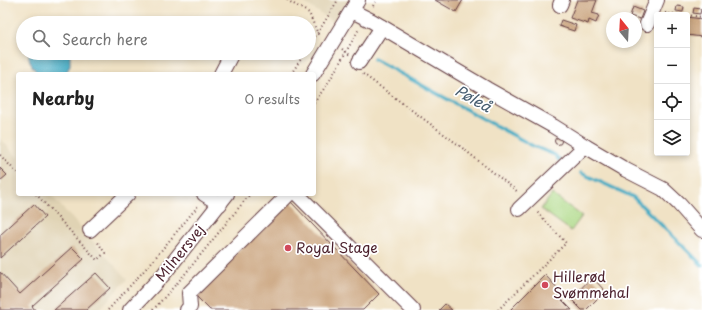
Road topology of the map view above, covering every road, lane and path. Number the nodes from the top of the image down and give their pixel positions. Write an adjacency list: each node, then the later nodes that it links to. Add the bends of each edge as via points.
1 (287, 0): 4 (path)
2 (338, 0): 9 (path)
3 (355, 5): 7 (street); 16 (street)
4 (310, 16)
5 (690, 16): 6 (path)
6 (702, 17)
7 (382, 27): 13 (street); 18 (street)
8 (316, 29): 9 (path)
9 (318, 34): 10 (path)
10 (316, 37)
11 (228, 60): 14 (street)
12 (300, 60): 15 (path)
13 (359, 62): 17 (path, via 346,52); 28 (path, via 361,73 456,143)
14 (222, 72)
15 (292, 72)
16 (314, 72)
17 (316, 100)
18 (585, 146): 28 (street); 30 (street, via 663,189)
19 (0, 155): 20 (path)
20 (16, 172)
21 (126, 196): 29 (street)
22 (204, 196): 31 (path, via 150,264)
23 (210, 196): 27 (street)
24 (248, 196): 33 (path)
25 (287, 196): 34 (street, via 189,293 190,307)
26 (298, 196): 35 (street)
27 (224, 199): 32 (street, Milnersvej, via 163,275)
28 (524, 205): 36 (path, via 534,209 566,243)
29 (90, 230)
30 (702, 230)
31 (108, 310)
32 (130, 310)
33 (153, 310)
34 (187, 310)
35 (412, 310)
36 (498, 310)

